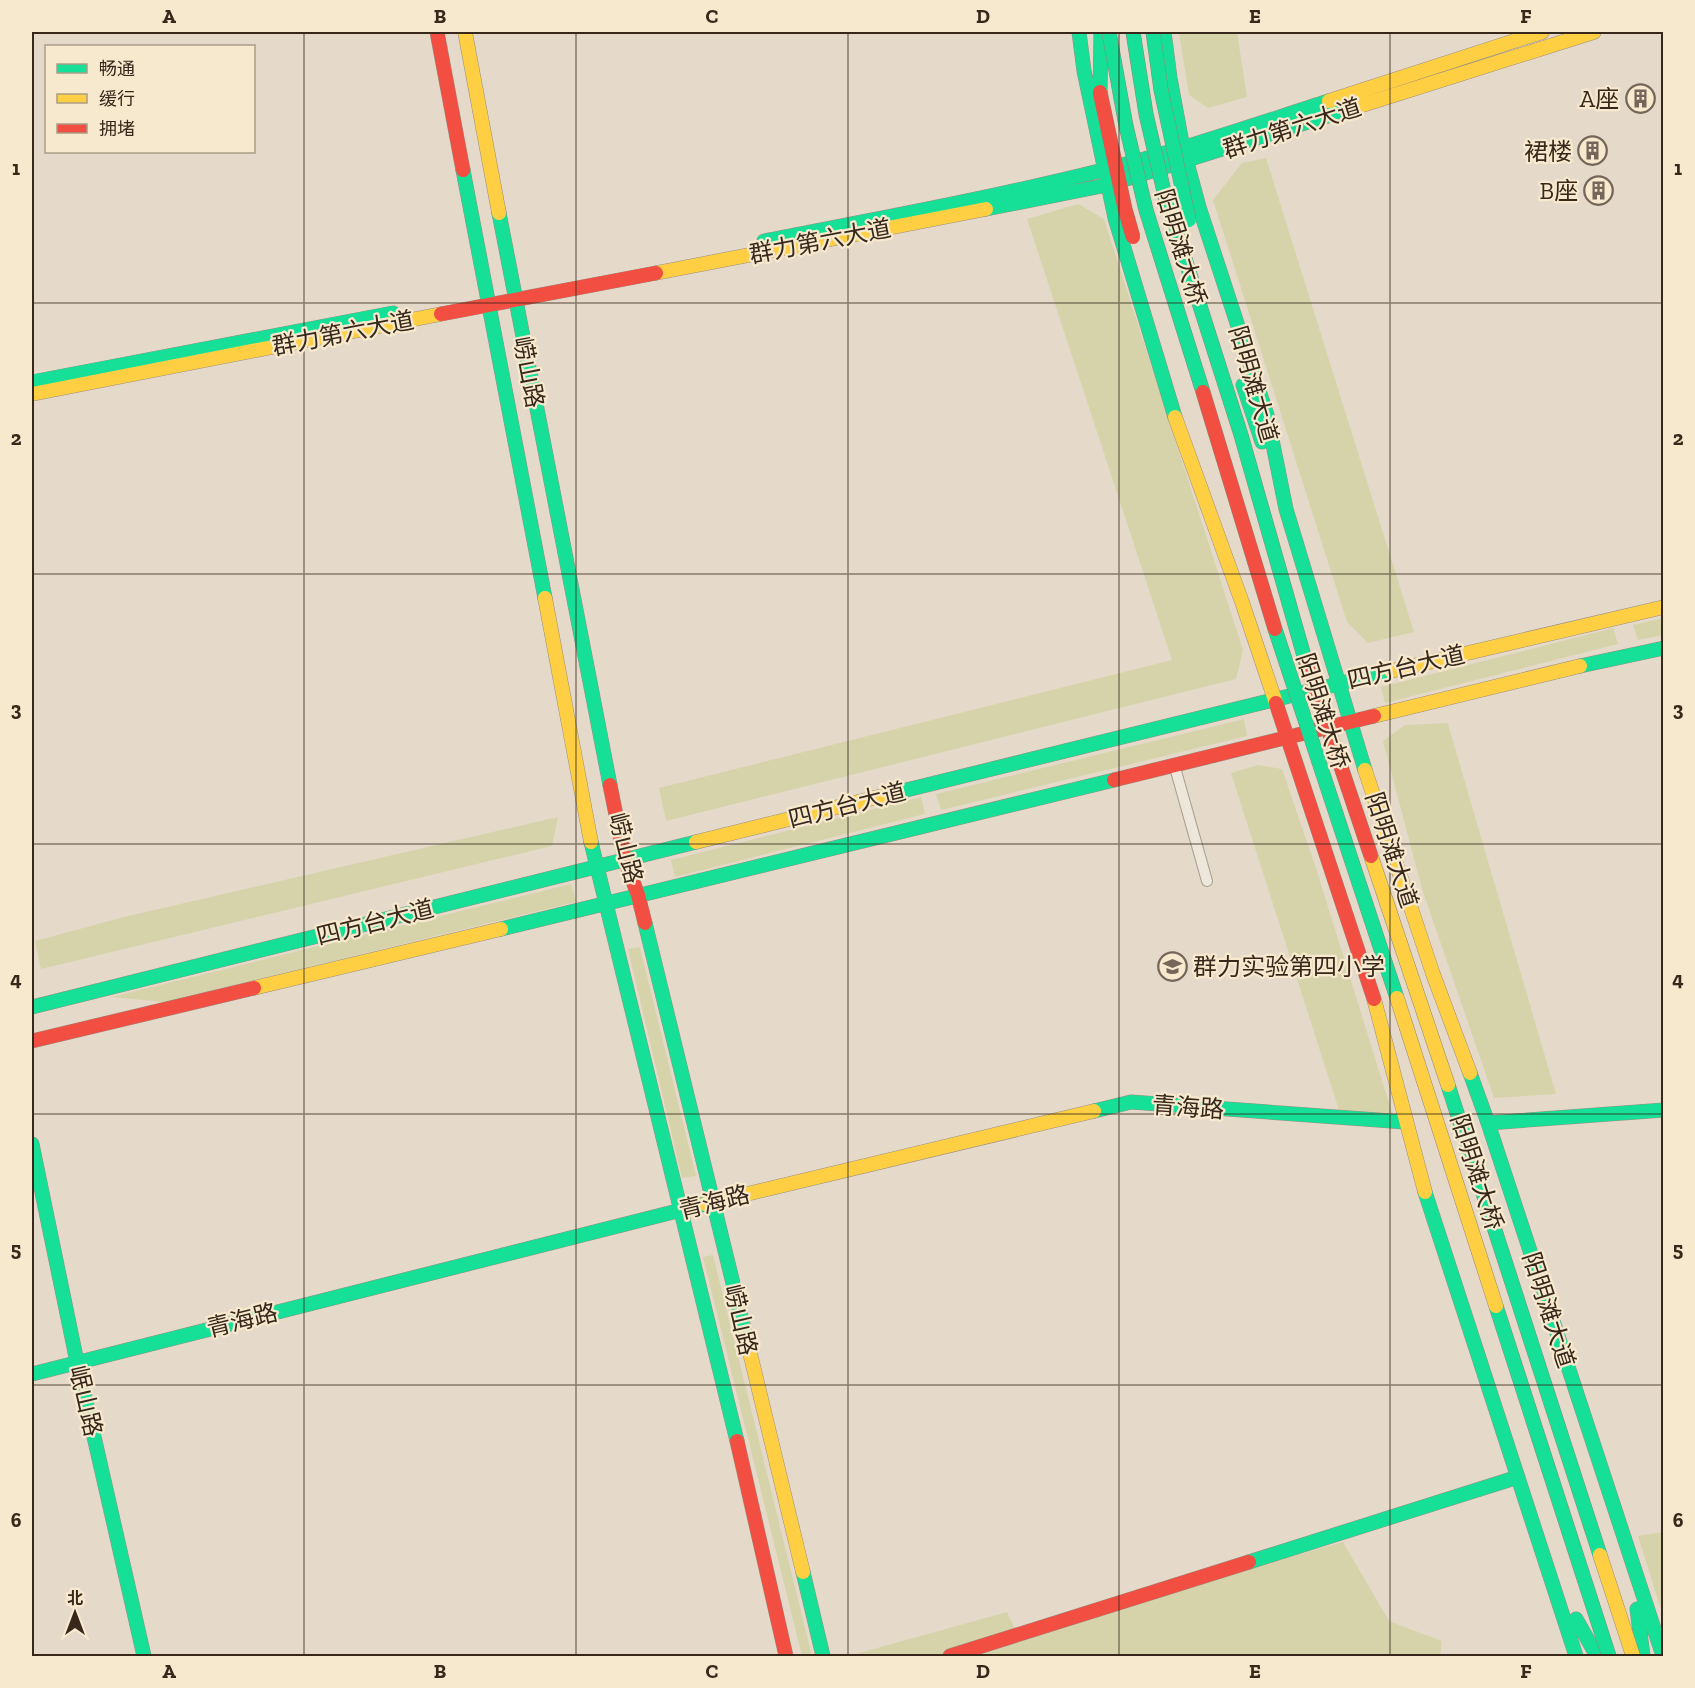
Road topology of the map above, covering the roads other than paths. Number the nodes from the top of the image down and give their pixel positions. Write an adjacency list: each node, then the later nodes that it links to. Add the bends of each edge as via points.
1 (437, 32): 19 (main road, 崂山路)
2 (465, 32): 18 (main road, 崂山路)
3 (1079, 32): 16 (main road)
4 (1090, 32): 14 (main road)
5 (1101, 32): 14 (main road)
6 (1109, 32): 58 (main road, 阳明滩大桥, bridge, via 1146,210 1289,676 1412,1043)
7 (1133, 32): 59 (main road, 阳明滩大桥, bridge, via 1142,94 1165,196 1241,435 1308,669 1433,1038)
8 (1143, 32): 13 (main road, bridge)
9 (1153, 32): 13 (main road, bridge)
10 (1164, 32): 15 (main road, 阳明滩大道)
11 (1542, 32): 15 (main road, 群力第六大道)
12 (1594, 32): 15 (main road, 群力第六大道)
13 (1161, 90): 22 (main road, bridge, via 1189,220)
14 (1100, 92): 23 (main road, bridge, via 1125,209)
15 (1185, 154): 16 (main road, 群力第六大道); 17 (main road, 群力第六大道); 22 (main road, 阳明滩大道, via 1267,415)
16 (1104, 170): 17 (main road); 18 (main road, 群力第六大道)
17 (1107, 185): 18 (main road, 群力第六大道, via 872,232); 23 (main road, via 1182,441)
18 (514, 294): 19 (main road, 群力第六大道); 31 (main road, 崂山路)
19 (489, 299): 20 (main road, 群力第六大道); 21 (main road, 群力第六大道); 32 (main road, 崂山路)
20 (32, 382)
21 (32, 394)
22 (1286, 509): 26 (main road, 阳明滩大道)
23 (1242, 602): 27 (main road)
24 (1664, 608): 26 (main road, 四方台大道)
25 (1664, 648): 28 (main road, 四方台大道)
26 (1339, 683): 27 (main road, 四方台大道); 28 (main road, 阳明滩大道)
27 (1274, 699): 29 (main road); 31 (main road, 四方台大道)
28 (1350, 723): 29 (main road, 四方台大道); 36 (main road, 阳明滩大道)
29 (1286, 737): 30 (main road, 四方台大道); 37 (main road)
30 (1174, 764): 33 (street); 34 (main road, 四方台大道)
31 (626, 860): 32 (main road, 四方台大道); 34 (main road, 崂山路)
32 (596, 868): 35 (main road, 崂山路); 38 (main road, 四方台大道)
33 (1207, 881)
34 (638, 895): 35 (main road, 四方台大道); 44 (main road, 崂山路)
35 (606, 904): 39 (main road, 四方台大道); 45 (main road, 崂山路)
36 (1436, 983): 42 (main road, 阳明滩大道); 49 (main road, via 1479,1132)
37 (1376, 1006): 41 (main road); 50 (main road)
38 (32, 1007)
39 (32, 1041)
40 (1664, 1110): 42 (main road)
41 (1405, 1122): 44 (main road, 青海路, via 1131,1102); 48 (main road)
42 (1488, 1123): 62 (main road, 阳明滩大道)
43 (32, 1144): 46 (main road, 岷山路)
44 (714, 1202): 45 (main road, 青海路); 53 (main road, 崂山路)
45 (680, 1210): 46 (main road, 青海路); 52 (main road, 崂山路)
46 (77, 1362): 47 (main road, 青海路); 51 (main road, 岷山路)
47 (32, 1374)
48 (1518, 1477): 54 (main road); 55 (main road)
49 (1637, 1604): 60 (main road); 61 (main road)
50 (1576, 1619): 56 (main road); 57 (main road)
51 (144, 1656)
52 (786, 1656)
53 (823, 1656)
54 (951, 1656)
55 (1576, 1656)
56 (1588, 1656)
57 (1597, 1656)
58 (1609, 1656)
59 (1633, 1656)
60 (1643, 1656)
61 (1654, 1656)
62 (1662, 1656)

